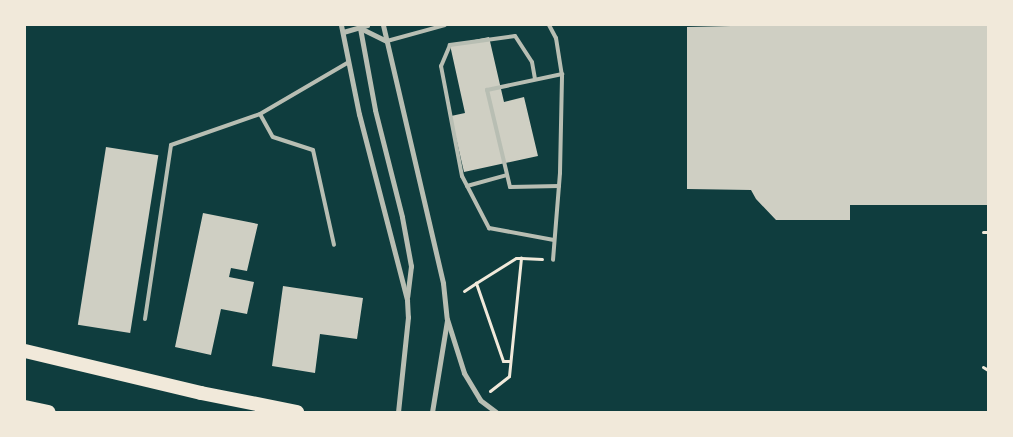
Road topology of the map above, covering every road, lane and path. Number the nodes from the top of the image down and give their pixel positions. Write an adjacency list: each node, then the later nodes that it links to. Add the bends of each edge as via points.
1 (341, 25): 7 (street)
2 (366, 25): 6 (street)
3 (383, 25): 8 (street)
4 (445, 25): 8 (lane)
5 (549, 25): 10 (lane, via 556,38)
6 (360, 28): 7 (street); 8 (street); 24 (street, via 375,110 409,256)
7 (343, 32): 9 (street)
8 (387, 41): 26 (street, via 443,283)
9 (349, 62): 12 (lane); 24 (street)
10 (562, 74): 11 (lane); 15 (lane)
11 (535, 80): 13 (lane, via 487,90); 14 (lane, via 532,62 514,36 450,45 442,66 462,176)
12 (260, 114): 19 (lane, via 273,137 313,150); 25 (lane, via 170,145)
13 (507, 175): 14 (lane); 15 (lane, via 510,187)
14 (467, 186): 18 (lane, via 490,228)
15 (559, 186): 18 (lane)
16 (983, 232): 17 (path)
17 (988, 232)
18 (554, 240): 21 (lane)
19 (334, 245)
20 (521, 258): 21 (path); 22 (path); 28 (path, via 513,360)
21 (553, 260)
22 (476, 283): 23 (path); 28 (path, via 503,361)
23 (464, 291)
24 (406, 300): 35 (street, via 408,317)
25 (145, 319)
26 (447, 320): 36 (street); 37 (street, via 464,373 480,400)
27 (25, 351): 34 (highway)
28 (509, 360): 31 (path, via 508,380)
29 (984, 367): 30 (path)
30 (988, 370)
31 (490, 390)
32 (25, 407): 33 (highway)
33 (48, 412)
34 (297, 412)
35 (398, 412)
36 (432, 412)
37 (496, 412)

